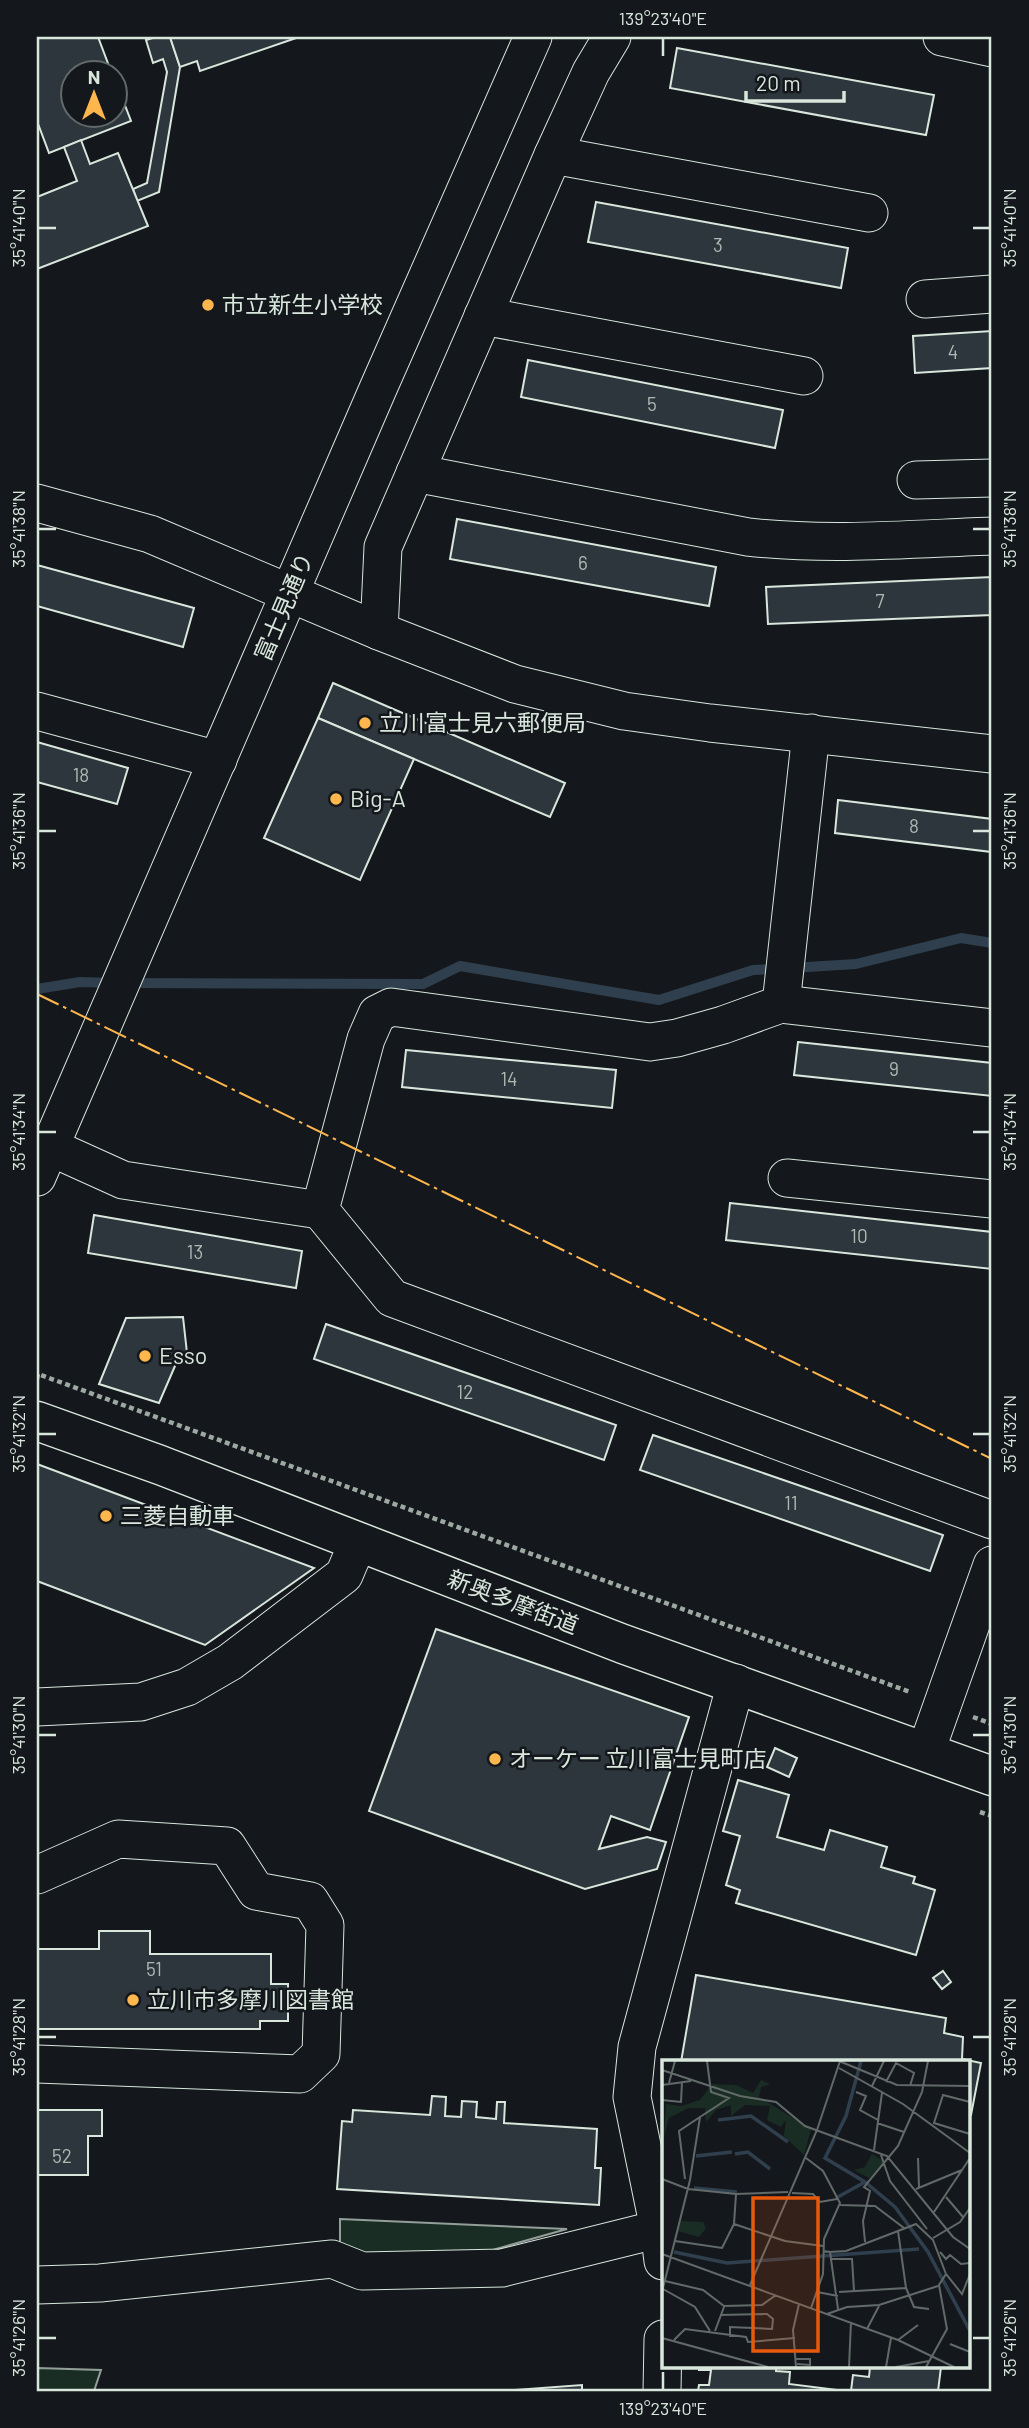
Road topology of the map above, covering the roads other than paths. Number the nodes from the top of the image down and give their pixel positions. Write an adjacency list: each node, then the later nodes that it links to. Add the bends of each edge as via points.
1 (533, 37): 16 (street, 富士見通り)
2 (612, 37): 5 (street)
3 (942, 37): 4 (street)
4 (992, 48)
5 (553, 155): 6 (street); 9 (street)
6 (869, 213)
7 (992, 295): 8 (street)
8 (925, 299)
9 (483, 316): 10 (street); 11 (street)
10 (804, 376)
11 (415, 473): 15 (street, via 748,537 820,543); 17 (street, via 383,547)
12 (992, 478): 13 (street)
13 (916, 481)
14 (37, 503): 16 (street, via 150,534)
15 (992, 536)
16 (290, 594): 17 (street); 21 (street, 富士見通り)
17 (379, 631): 19 (street, via 515,684 624,710)
18 (37, 711): 21 (street)
19 (811, 733): 20 (street); 22 (street)
20 (992, 754)
21 (218, 761): 24 (street, 富士見通り)
22 (780, 1003): 23 (street); 27 (street, via 689,1035 650,1042 391,1007 377,1014 366,1039)
23 (992, 1028)
24 (43, 1162): 27 (street, via 123,1180)
25 (787, 1178): 26 (street)
26 (992, 1199)
27 (320, 1210): 29 (street, via 392,1298)
28 (37, 1421): 30 (main road, 新奥多摩街道)
29 (992, 1520)
30 (358, 1542): 32 (main road, 新奥多摩街道); 33 (street, via 344,1575 230,1662 187,1687 141,1702)
31 (992, 1565): 34 (street)
32 (736, 1683): 34 (main road, 新奥多摩街道); 38 (street, via 637,2048)
33 (37, 1707)
34 (926, 1751): 35 (main road, 新奥多摩街道)
35 (992, 1776)
36 (37, 1875): 37 (street, via 118,1839 227,1846 256,1891 310,1902 325,1925 321,2054 300,2074)
37 (37, 2064)
38 (648, 2089): 39 (street, via 632,2097)
39 (661, 2245): 40 (street, via 502,2268 362,2271 332,2259 100,2283)
40 (37, 2285)
41 (662, 2368): 42 (street)
42 (662, 2391)

